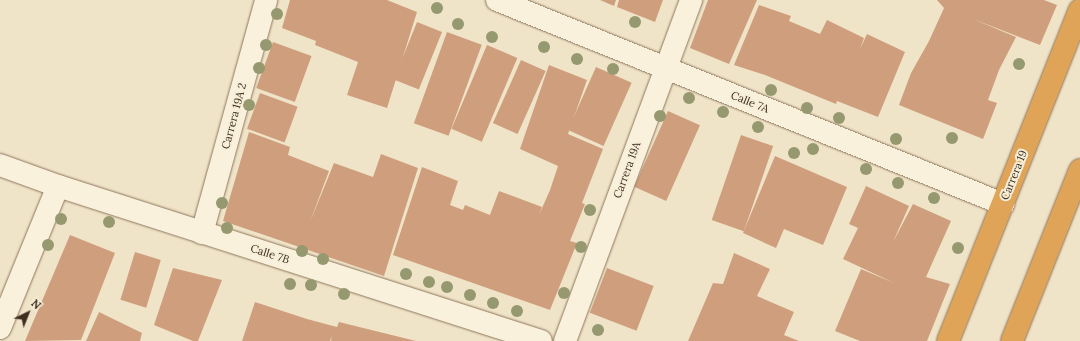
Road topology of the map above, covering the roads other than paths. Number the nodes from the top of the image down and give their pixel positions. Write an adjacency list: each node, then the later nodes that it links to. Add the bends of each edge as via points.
1 (266, 0): 10 (street, Carrera 19A 2)
2 (497, 0): 5 (street, Calle 7A)
3 (691, 0): 5 (street, Carrera 19A)
4 (1080, 10): 9 (highway, Carrera 19)
5 (664, 68): 9 (street, Calle 7A); 13 (street, Carrera 19A)
6 (0, 165): 8 (street, Calle 7B)
7 (1080, 170): 15 (highway)
8 (58, 186): 10 (street, Calle 7B); 11 (street)
9 (1003, 204): 14 (highway, Carrera 19)
10 (202, 232): 12 (street, Calle 7B)
11 (0, 328)
12 (541, 341)
13 (565, 341)
14 (948, 341)
15 (1012, 341)

